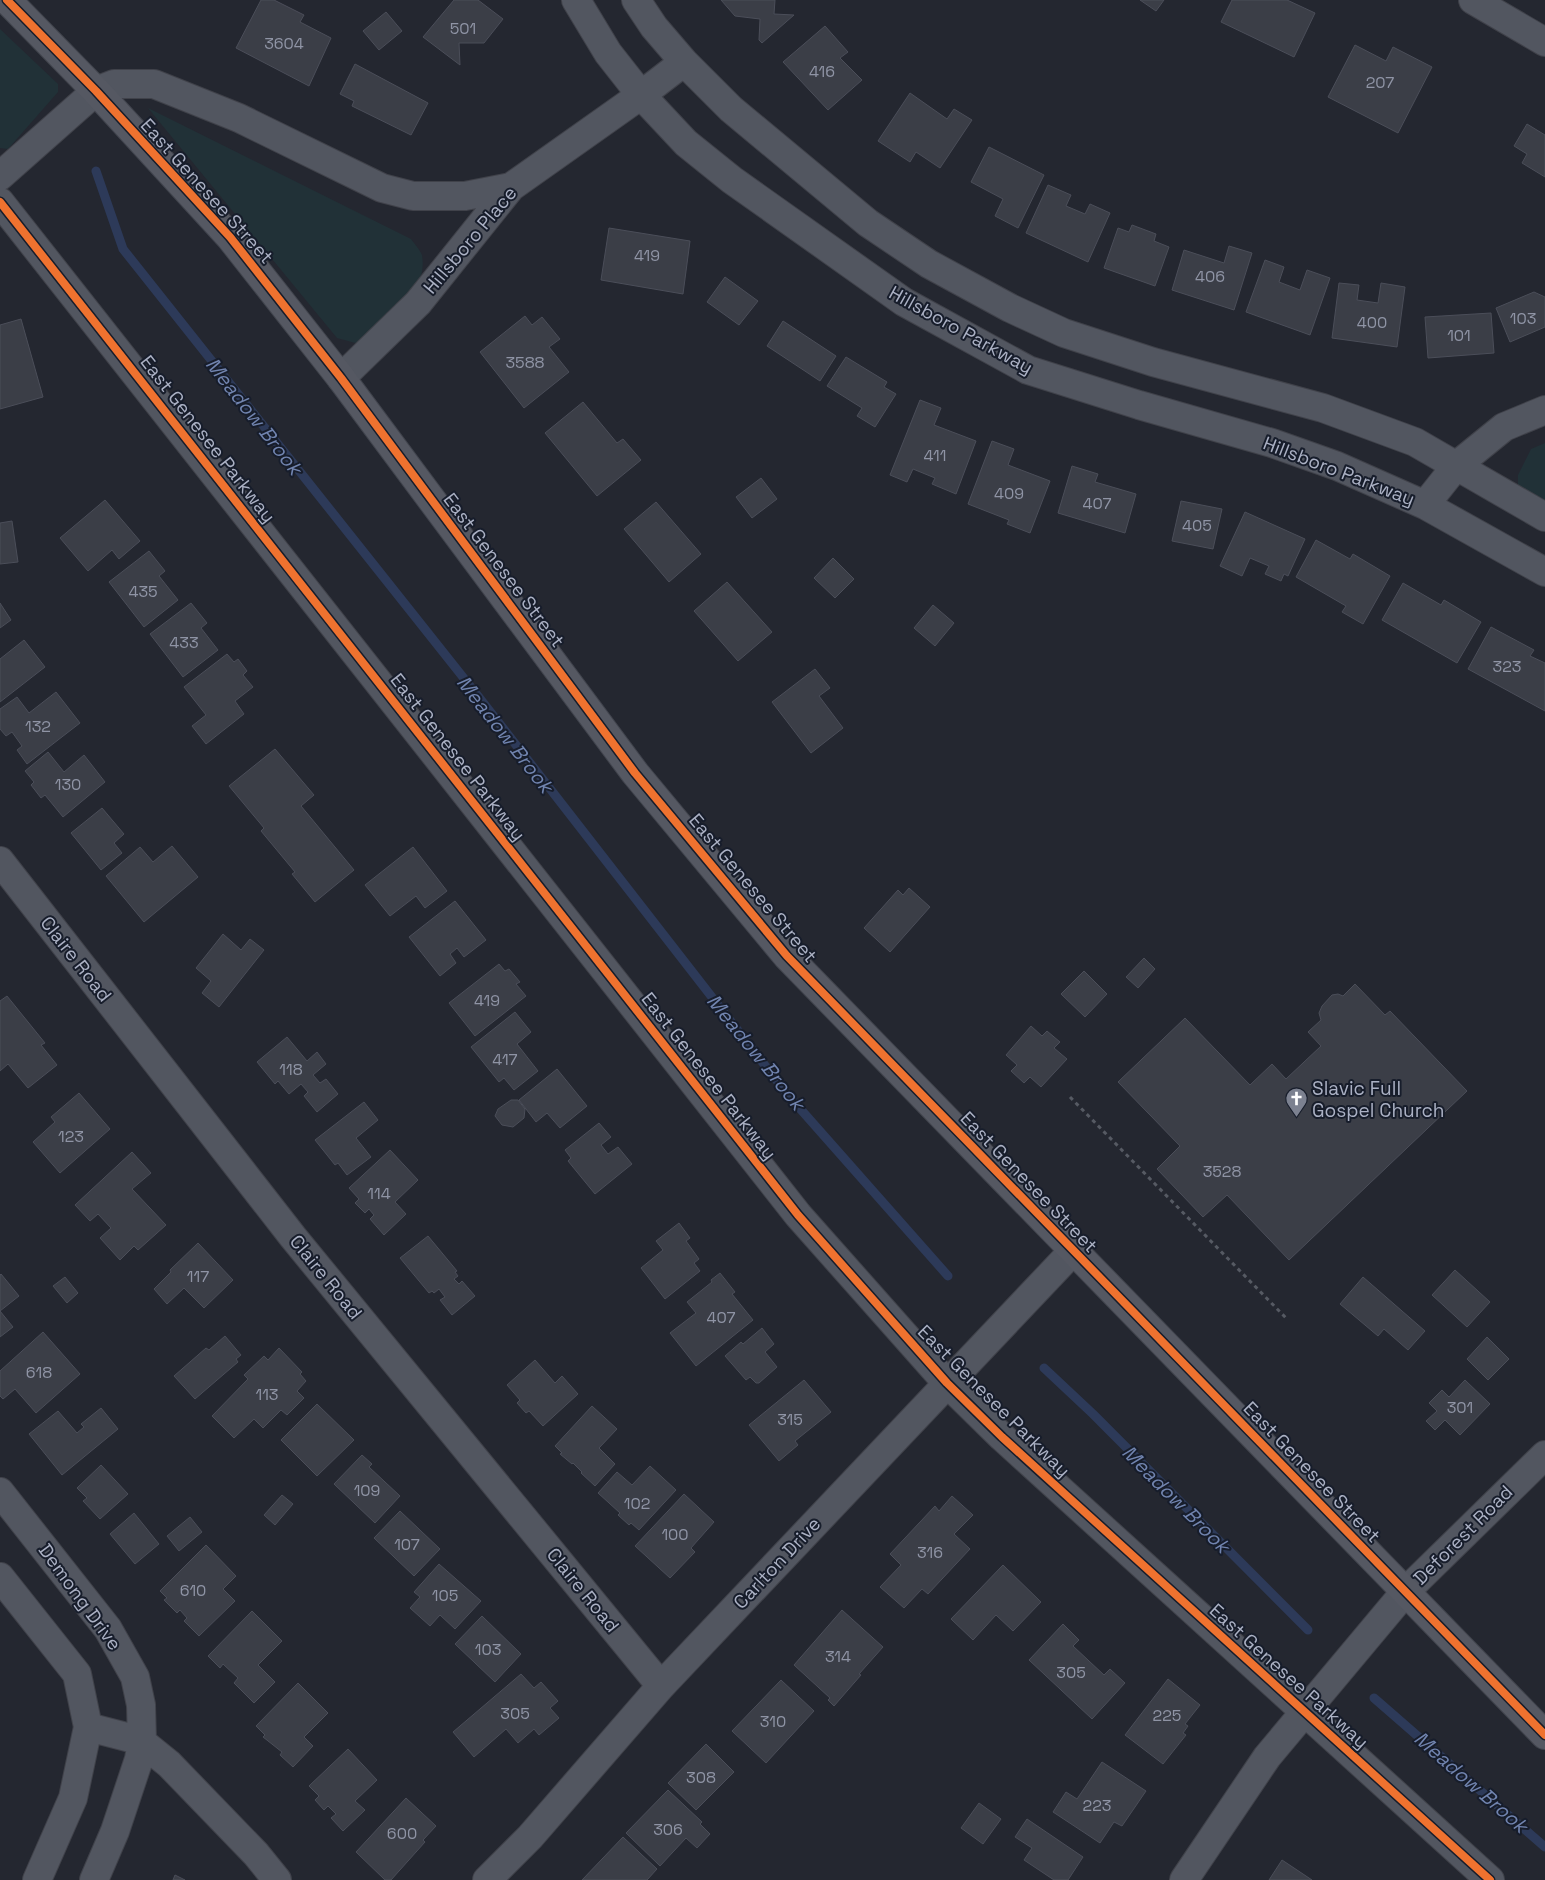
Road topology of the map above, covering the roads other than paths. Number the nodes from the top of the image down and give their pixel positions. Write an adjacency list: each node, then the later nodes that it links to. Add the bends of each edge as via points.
1 (7, 0): 7 (main road, East Genesee Street)
2 (576, 0): 8 (street, Hillsboro Parkway, via 608,53)
3 (636, 0): 6 (street)
4 (1473, 0): 5 (street)
5 (1545, 42)
6 (684, 62): 8 (street, Hillsboro Place); 14 (street, via 731,109 868,223 928,264 1010,308 1064,333 1135,356 1323,408 1414,442)
7 (96, 92): 9 (street); 10 (street, via 114,84 154,84 239,118 382,188 413,196 465,196); 12 (main road, East Genesee Street, via 230,237)
8 (641, 95): 10 (street, Hillsboro Place); 15 (street, Hillsboro Parkway, via 686,143 732,180 896,297 1028,370 1272,443 1336,466)
9 (0, 176)
10 (511, 187): 12 (street, Hillsboro Place, via 418,303)
11 (0, 202): 20 (street, East Genesee Parkway, via 798,1215)
12 (341, 378): 19 (main road, East Genesee Street, via 635,772 787,956)
13 (1545, 410): 14 (street, via 1504,427)
14 (1456, 466): 15 (street); 16 (street)
15 (1425, 505): 17 (street, Hillsboro Parkway)
16 (1545, 517)
17 (1545, 572)
18 (0, 861): 25 (street, Claire Road, via 293,1237)
19 (1073, 1250): 20 (street, Carlton Drive); 24 (main road, East Genesee Street)
20 (947, 1383): 25 (street, Carlton Drive); 26 (street, East Genesee Parkway)
21 (1545, 1455): 24 (street, Deforest Road)
22 (0, 1492): 29 (street, Demong Drive, via 108,1629 136,1677)
23 (0, 1577): 27 (street, via 77,1674)
24 (1405, 1592): 26 (street, Deforest Road); 28 (main road, East Genesee Street)
25 (661, 1686): 33 (street, Carlton Drive, via 530,1837)
26 (1304, 1712): 34 (street, Deforest Road, via 1267,1757); 35 (street, East Genesee Parkway)
27 (88, 1727): 29 (street); 30 (street, via 73,1798)
28 (1545, 1736)
29 (142, 1741): 31 (street, Demong Drive, via 115,1831); 32 (street, via 256,1854)
30 (37, 1880)
31 (94, 1880)
32 (277, 1880)
33 (487, 1880)
34 (1184, 1880)
35 (1490, 1880)

